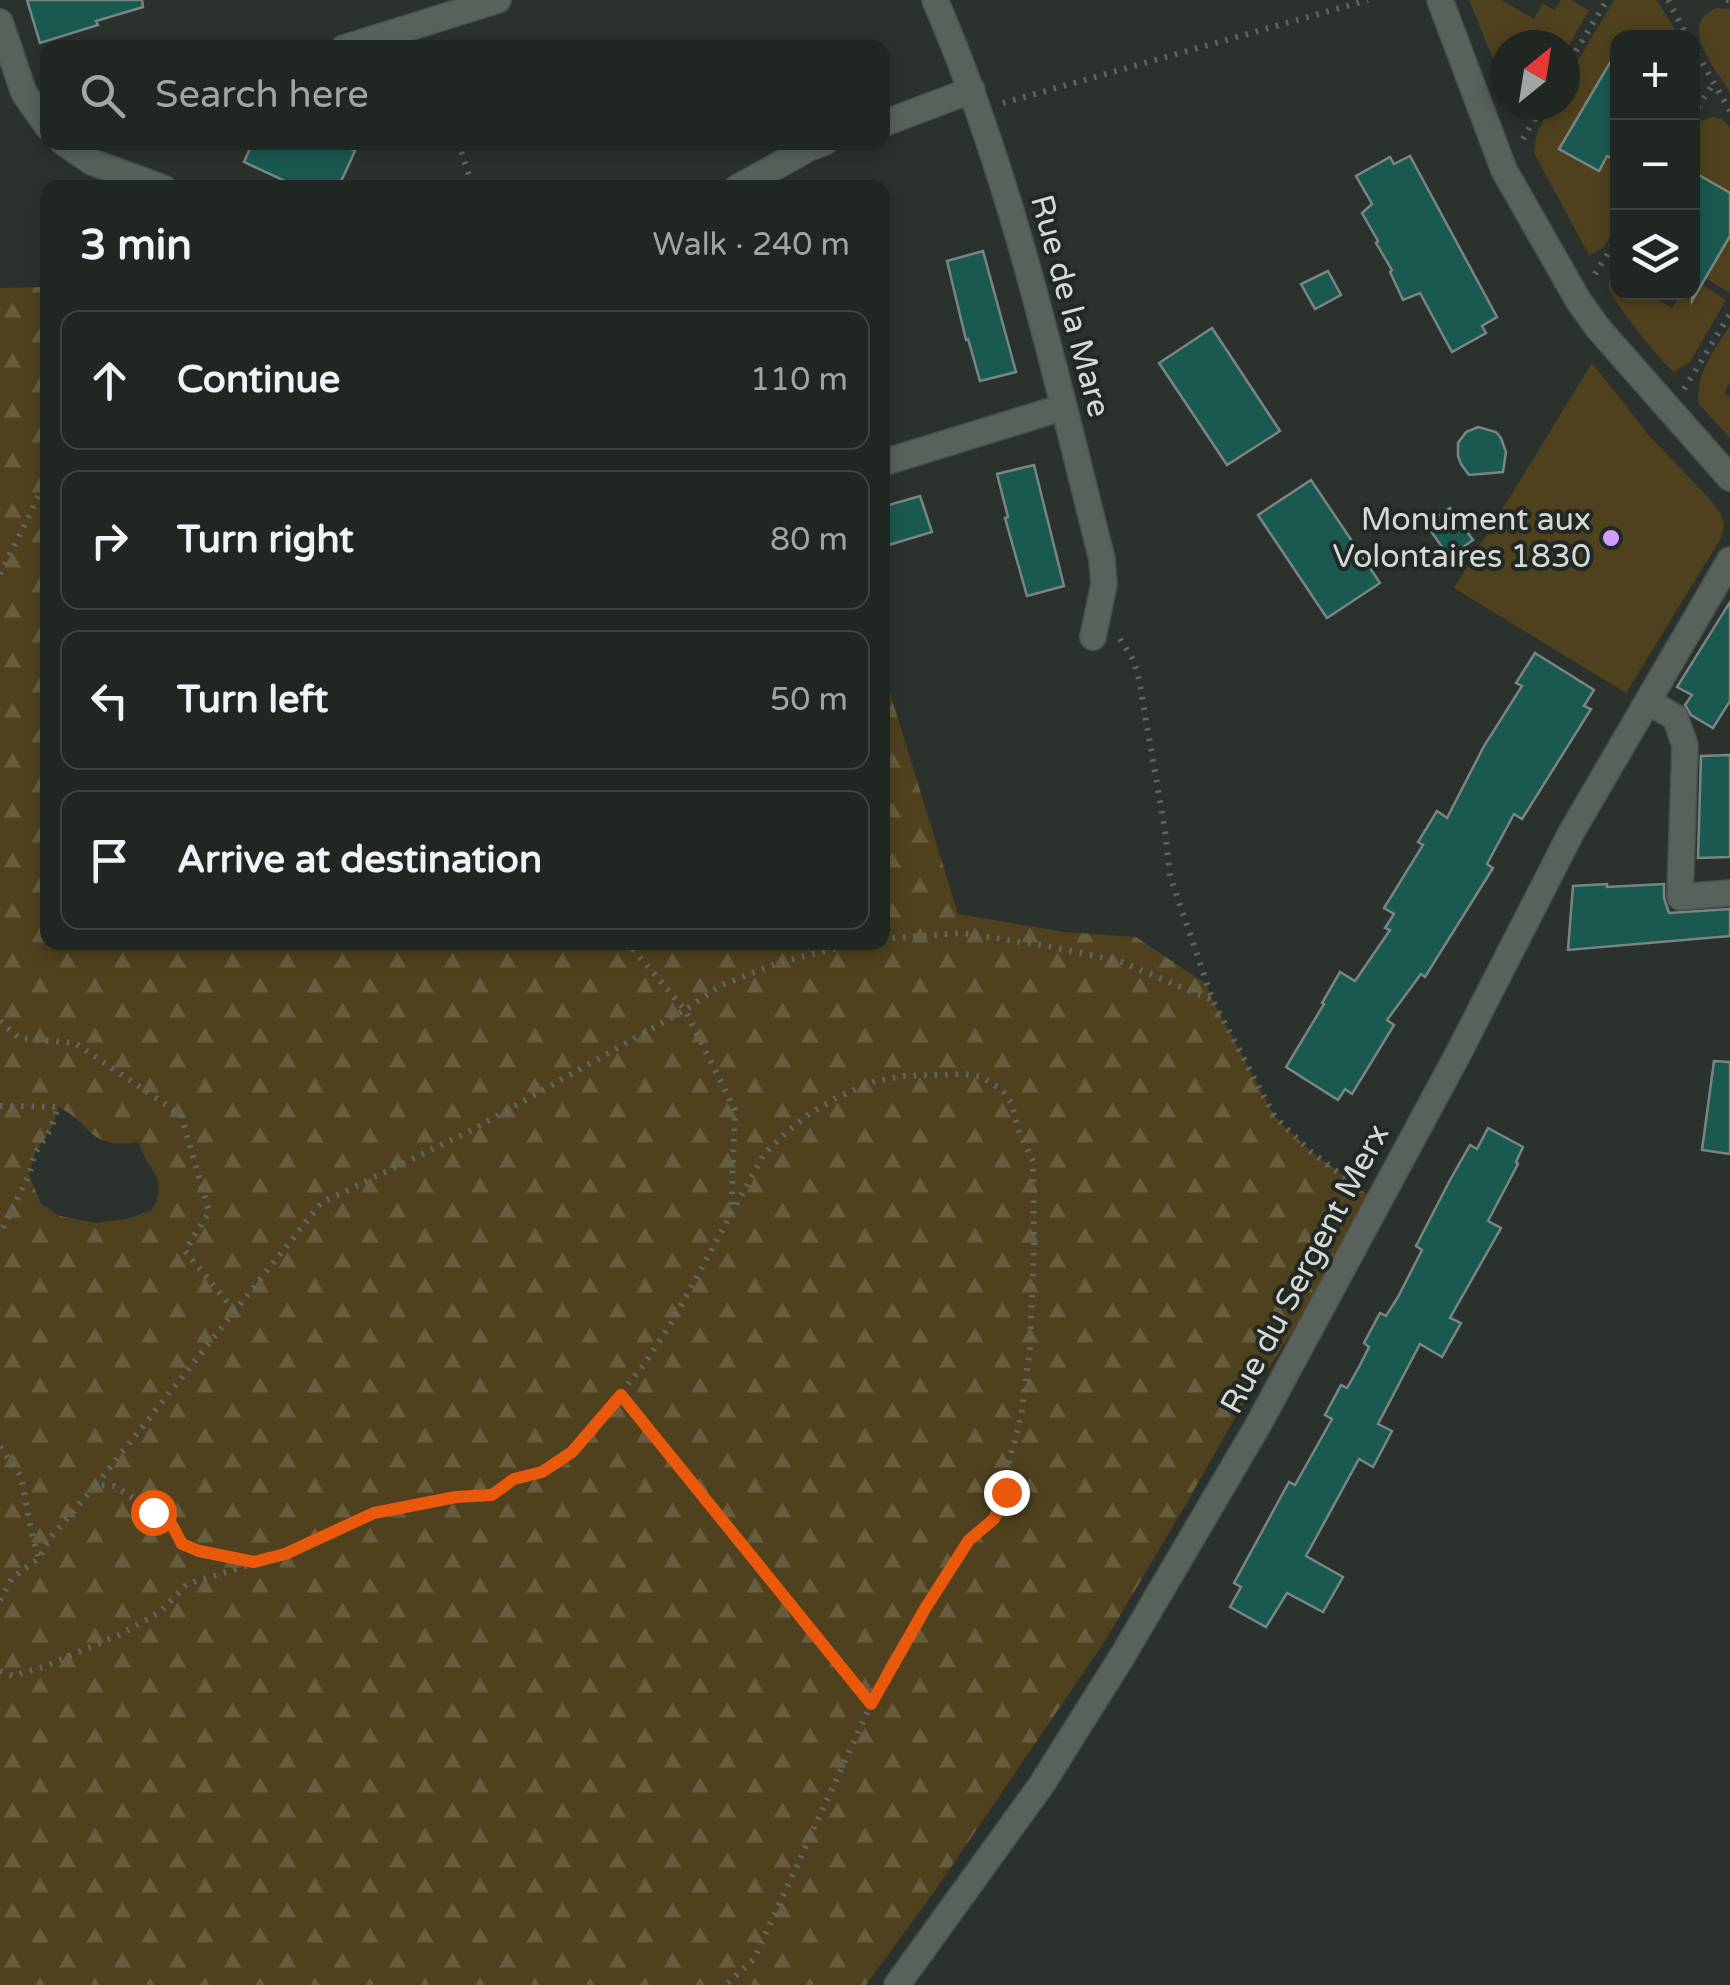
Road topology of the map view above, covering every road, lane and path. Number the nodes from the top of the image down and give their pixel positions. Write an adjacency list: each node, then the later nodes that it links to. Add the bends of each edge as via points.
1 (498, 0): 7 (street)
2 (935, 0): 14 (street, Rue de la Mare)
3 (1368, 0): 14 (path)
4 (1440, 0): 26 (street, via 1504,170)
5 (1607, 0): 11 (path)
6 (1672, 2): 9 (path)
7 (431, 10): 10 (street)
8 (0, 22): 17 (street, via 24,94)
9 (1684, 30)
10 (362, 40)
11 (1580, 45)
12 (1700, 59): 13 (path)
13 (1714, 84): 15 (path); 16 (path)
14 (975, 100): 18 (street); 28 (street, Rue de la Mare, via 1012,207)
15 (1700, 104)
16 (1730, 111)
17 (40, 116)
18 (890, 122)
19 (75, 150): 22 (street)
20 (461, 150): 23 (path)
21 (805, 150): 24 (street)
22 (141, 180)
23 (471, 180)
24 (751, 180)
25 (1610, 250): 26 (path)
26 (1578, 300): 29 (street)
27 (1730, 314): 29 (path)
28 (1064, 407): 30 (street); 35 (street, Rue de la Mare, via 1102,560)
29 (1670, 412): 31 (street)
30 (890, 461)
31 (1730, 478)
32 (40, 494): 34 (path)
33 (1730, 560): 37 (street, Rue du Sergent Merx)
34 (0, 574)
35 (1100, 610): 36 (street, Rue de la Mare); 42 (path, via 1138,674 1170,876)
36 (1093, 637)
37 (1648, 702): 38 (street, via 1675,717 1685,745 1680,896); 46 (street, Rue du Sergent Merx, via 1570,833)
38 (1730, 893)
39 (890, 938): 42 (path, via 962,933 1047,946 1119,961)
40 (633, 950): 43 (path)
41 (831, 950): 43 (path, via 720,986)
42 (1213, 1001): 46 (path, via 1275,1116)
43 (685, 1010): 47 (path, via 734,1110); 49 (path, via 472,1130 320,1203)
44 (0, 1022): 49 (path, via 19,1038 75,1042 182,1115 209,1212 185,1251)
45 (0, 1106): 48 (path, via 58,1107)
46 (1377, 1206): 59 (street, Rue du Sergent Merx, via 1123,1654 1042,1784)
47 (731, 1216): 50 (path, via 672,1322); 57 (path, via 764,1154 808,1114 875,1081 982,1077 1011,1104 1033,1161 1030,1348 1006,1492 994,1519 969,1540 947,1573)
48 (0, 1234)
49 (234, 1310): 52 (path)
50 (621, 1395): 54 (path, via 572,1452 492,1495 374,1513); 57 (path)
51 (0, 1447): 53 (path, via 21,1476)
52 (96, 1485): 53 (path); 54 (path, via 130,1496 172,1525 182,1544)
53 (39, 1558): 55 (path, via 12,1578)
54 (254, 1562): 56 (path, via 188,1584 160,1612 119,1635 44,1667 13,1676)
55 (0, 1600)
56 (0, 1671)
57 (871, 1704): 58 (path, via 754,1959)
58 (726, 1985)
59 (896, 1985)

